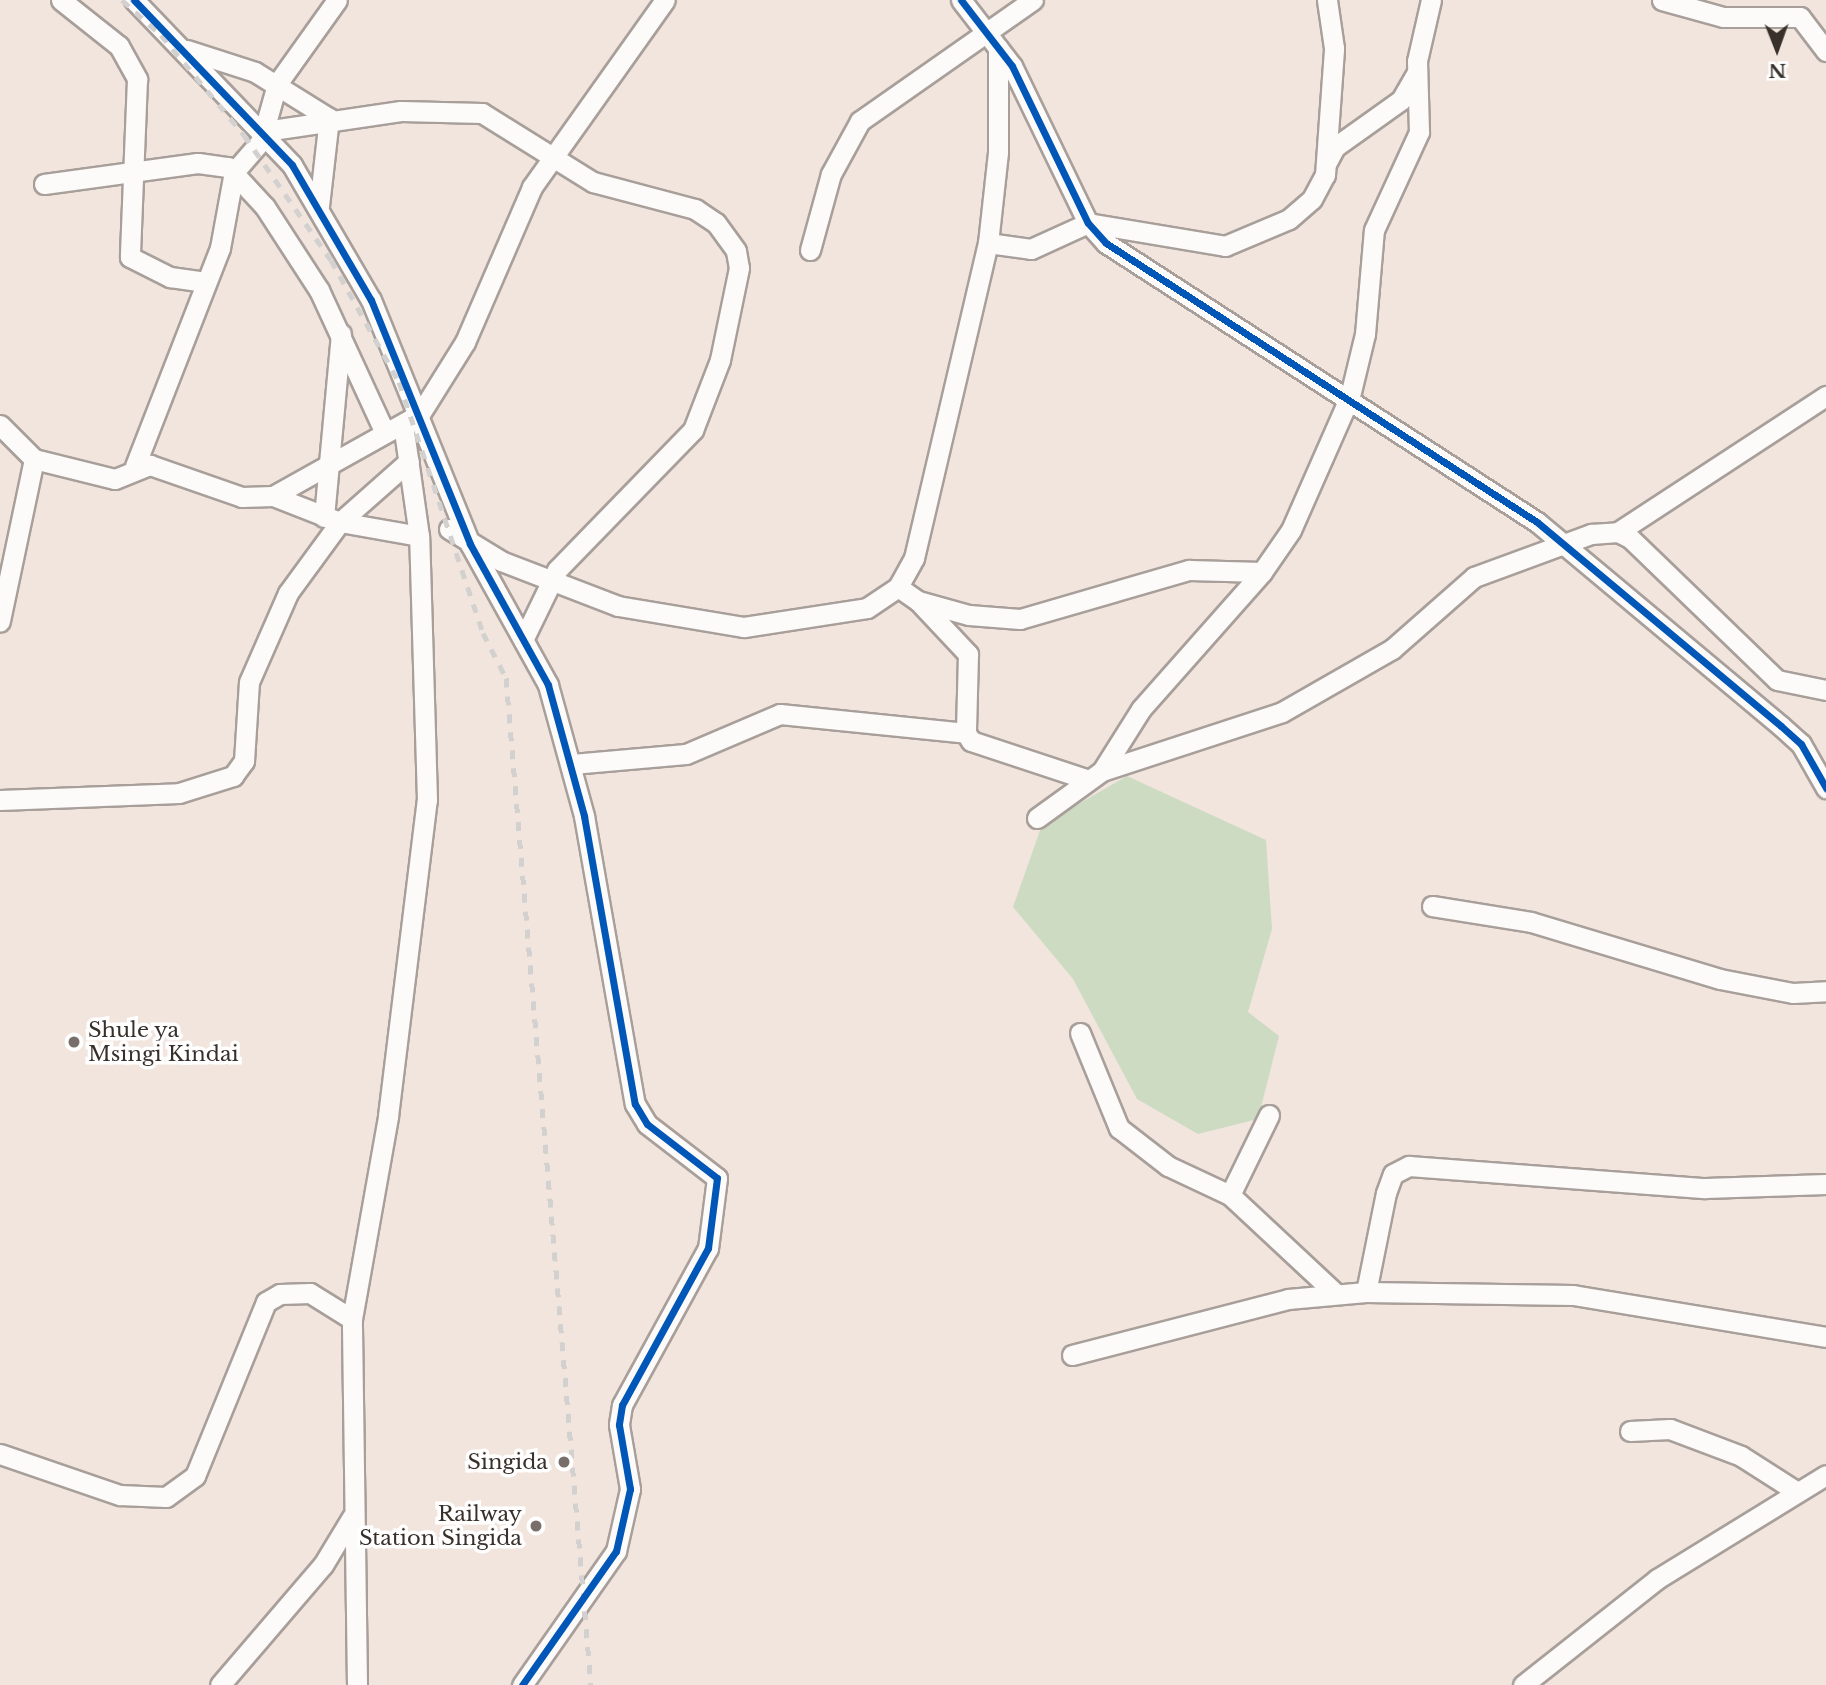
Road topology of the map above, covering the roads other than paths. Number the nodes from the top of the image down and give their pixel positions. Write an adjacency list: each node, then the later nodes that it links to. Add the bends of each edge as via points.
1 (61, 0): 20 (street, via 132,64 138,100)
2 (134, 0): 11 (street)
3 (337, 0): 14 (street)
4 (665, 0): 17 (street)
5 (961, 0): 10 (street)
6 (1033, 0): 10 (street)
7 (1327, 0): 18 (street, via 1334,48)
8 (1431, 0): 13 (street)
9 (1662, 0): 12 (street, via 1723,17 1800,16)
10 (993, 41): 23 (street); 24 (street); 25 (street, via 860,121 831,174)
11 (187, 50): 14 (street, via 211,54); 16 (street)
12 (1826, 51)
13 (1417, 74): 18 (street, via 1401,100 1335,147); 28 (street, via 1419,132 1374,230 1365,334)
14 (277, 84): 15 (street); 16 (street)
15 (329, 118): 16 (street, via 292,131); 17 (street, via 431,108 482,113); 22 (street)
16 (265, 131): 19 (street); 22 (street)
17 (551, 158): 30 (street, via 517,217 465,342); 46 (street, via 617,193 695,209 727,238 739,268 714,386 693,430)
18 (1327, 162): 23 (street, via 1322,184 1307,204 1249,241 1201,246)
19 (234, 172): 20 (street, via 210,162); 26 (street, via 220,248); 27 (street, via 288,238)
20 (131, 174): 21 (street); 26 (street, via 130,257 170,277)
21 (44, 184)
22 (319, 206): 30 (street, via 371,300)
23 (1088, 223): 24 (street, via 1031,249); 28 (street, via 1132,261)
24 (988, 243): 47 (street, via 922,530)
25 (810, 250)
26 (206, 282): 37 (street)
27 (342, 332): 33 (street); 36 (street)
28 (1350, 396): 43 (street); 45 (street, via 1291,530)
29 (1826, 396): 41 (street)
30 (420, 414): 31 (street); 44 (street)
31 (403, 424): 33 (street); 35 (street)
32 (0, 425): 34 (street)
33 (384, 433): 36 (street)
34 (34, 460): 37 (street, via 104,478); 49 (street)
35 (409, 461): 39 (street); 42 (street)
36 (326, 464): 38 (street); 39 (street)
37 (135, 466): 38 (street, via 171,470 242,497)
38 (273, 496): 39 (street)
39 (332, 520): 42 (street); 56 (street, via 270,625 249,682 244,761 233,776 179,793)
40 (449, 529): 44 (street)
41 (1618, 532): 43 (street); 51 (street, via 1729,628 1763,670 1777,680)
42 (419, 536): 66 (street, via 427,800 388,1116)
43 (1562, 543): 54 (street, via 1474,577 1392,649 1282,712); 55 (street, via 1801,744)
44 (470, 544): 46 (street); 50 (street)
45 (1262, 572): 48 (street, via 1189,570 1020,619 969,615); 54 (street, via 1174,668)
46 (551, 581): 47 (street, via 618,606 744,627 867,608); 50 (street)
47 (898, 587): 48 (street)
48 (918, 601): 52 (street, via 968,654)
49 (0, 621)
50 (524, 638): 53 (street, via 548,685)
51 (1826, 690)
52 (966, 733): 53 (street, via 780,714 686,754); 54 (street, via 980,746)
53 (572, 764): 77 (street, via 635,1104 647,1124 717,1178 718,1187 708,1248 622,1405 619,1425 630,1489 616,1551)
54 (1094, 775): 57 (street)
55 (1826, 788)
56 (0, 800)
57 (1037, 818)
58 (1433, 906): 59 (street, via 1531,922 1720,979 1793,993)
59 (1826, 991)
60 (1080, 1033): 63 (street, via 1119,1128 1168,1166)
61 (1269, 1115): 63 (street)
62 (1826, 1184): 64 (street, via 1705,1188 1399,1168 1386,1193)
63 (1230, 1195): 65 (street)
64 (1366, 1292): 65 (street); 67 (street, via 1573,1295)
65 (1335, 1293): 68 (street, via 1245,1308)
66 (352, 1319): 70 (street, via 310,1293 280,1294 267,1302 195,1476 166,1497 120,1495); 73 (street)
67 (1826, 1337)
68 (1072, 1355)
69 (1630, 1431): 72 (street, via 1670,1429 1741,1456)
70 (0, 1454)
71 (1826, 1475): 72 (street)
72 (1796, 1491): 74 (street, via 1757,1522 1637,1593)
73 (352, 1517): 75 (street, via 323,1565); 76 (street)
74 (1541, 1678): 78 (street)
75 (220, 1685)
76 (357, 1685)
77 (522, 1685)
78 (1523, 1685)

